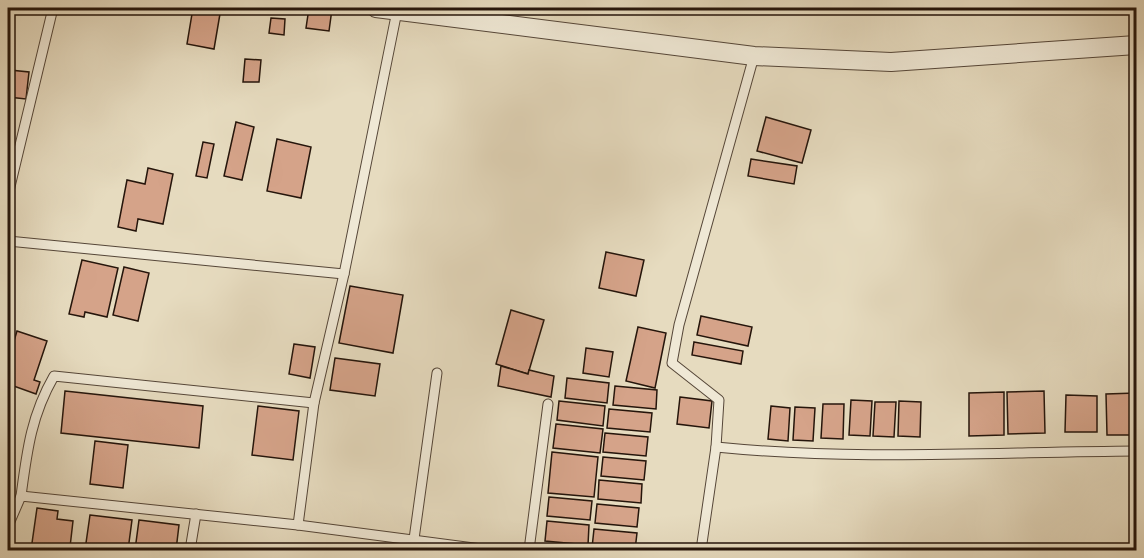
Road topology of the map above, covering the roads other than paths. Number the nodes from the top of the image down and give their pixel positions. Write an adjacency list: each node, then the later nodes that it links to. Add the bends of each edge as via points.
1 (53, 8): 6 (lane)
2 (376, 8): 3 (street)
3 (397, 11): 5 (street); 8 (lane)
4 (1137, 45): 5 (street, via 891,62)
5 (754, 56): 12 (lane, via 672,363 718,400)
6 (8, 195)
7 (8, 241): 8 (lane)
8 (344, 274): 10 (lane)
9 (437, 373): 18 (lane)
10 (314, 403): 14 (lane, via 54,376 40,401 30,433); 16 (lane)
11 (548, 404): 22 (lane)
12 (716, 447): 13 (lane, via 900,454); 23 (lane)
13 (1137, 451)
14 (21, 496): 15 (lane); 17 (lane)
15 (196, 514): 16 (lane); 20 (lane)
16 (298, 525): 18 (lane)
17 (8, 526)
18 (414, 539): 19 (lane)
19 (432, 546): 21 (lane)
20 (190, 550)
21 (489, 550)
22 (529, 550)
23 (701, 550)

